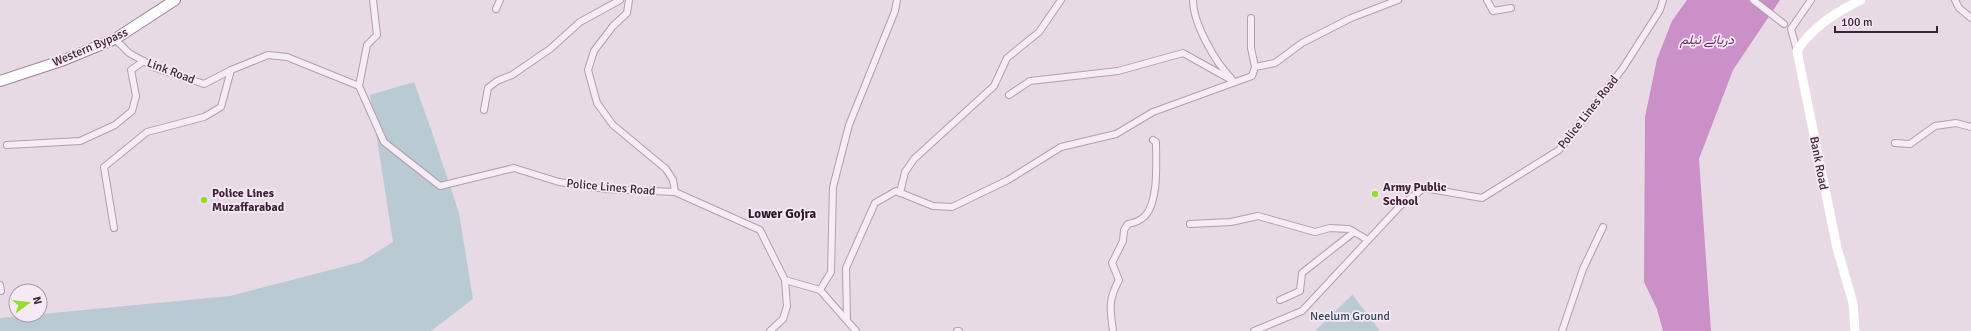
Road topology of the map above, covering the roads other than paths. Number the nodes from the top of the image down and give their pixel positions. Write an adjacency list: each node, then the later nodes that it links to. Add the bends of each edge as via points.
1 (175, 0): 23 (highway, Western Bypass)
2 (373, 0): 30 (street, via 377,35 367,45)
3 (500, 0): 19 (street)
4 (620, 0): 32 (street, via 580,22 550,49 488,88)
5 (629, 0): 37 (street, via 626,13 594,51 588,70 597,103 613,125 666,169 673,180)
6 (897, 0): 46 (street, via 895,11 849,124 833,187 832,272)
7 (1061, 0): 38 (street, via 1039,32 1007,58 994,86 914,159 905,172)
8 (1194, 0): 29 (street, via 1199,26 1224,71)
9 (1398, 0): 26 (street, via 1351,18 1302,43 1275,63)
10 (1487, 0): 18 (street, via 1493,11)
11 (1663, 0): 43 (street, Police Lines Road, via 1660,10 1623,68 1559,150 1482,198 1424,188 1400,206)
12 (1753, 0): 22 (street)
13 (1811, 0): 24 (street, Bank Road, via 1791,29)
14 (1842, 0): 17 (main road)
15 (1861, 0): 17 (main road)
16 (1955, 0): 21 (street, via 1959,8)
17 (1850, 6): 24 (main road, via 1839,10 1825,21)
18 (1511, 8)
19 (496, 10)
20 (1251, 18): 26 (street, via 1251,48)
21 (1971, 18)
22 (1784, 24)
23 (115, 39): 25 (street, Link Road, via 129,53); 28 (highway, Western Bypass, via 64,60)
24 (1797, 51): 55 (main road, Bank Road, via 1835,241 1853,303)
25 (144, 61): 27 (street, Link Road, via 156,68 204,84); 36 (street, via 132,70 136,96 132,111 115,125 80,141)
26 (1255, 67): 29 (street, via 1252,76)
27 (231, 70): 30 (street, via 268,55 287,57); 41 (street, via 221,107 204,117 147,132 104,167)
28 (0, 81)
29 (1235, 82): 31 (street, via 1184,53 1118,71 1030,81); 38 (street, via 1152,112 1116,134 1061,147 1008,180 952,206 933,206)
30 (359, 86): 37 (street, Police Lines Road, via 384,142 440,186 514,168 559,182 607,189)
31 (1009, 95)
32 (484, 110)
33 (1971, 127): 35 (street, via 1956,123 1935,126 1910,144)
34 (1153, 140): 52 (street, via 1156,142 1156,186 1151,204 1145,216 1137,222 1128,224 1124,230 1123,241 1112,263 1119,280 1110,298)
35 (1895, 143)
36 (7, 145)
37 (675, 192): 44 (street, Police Lines Road, via 760,230)
38 (900, 193): 49 (street, via 896,191 875,203 846,268)
39 (1190, 224): 42 (street, via 1231,222 1258,216 1315,232 1330,228)
40 (1603, 227): 54 (street, via 1583,270)
41 (114, 228)
42 (1354, 232): 43 (street); 48 (street, via 1302,273 1300,291)
43 (1368, 240): 53 (street, Police Lines Road, via 1302,311)
44 (785, 280): 46 (street); 50 (street, Police Lines Road, via 788,306 783,319)
45 (0, 286): 47 (street)
46 (820, 290): 49 (street)
47 (0, 291)
48 (1280, 300)
49 (847, 319): 51 (street)
50 (770, 331)
51 (856, 331)
52 (1113, 331)
53 (1254, 331)
54 (1562, 331)
55 (1855, 331)

